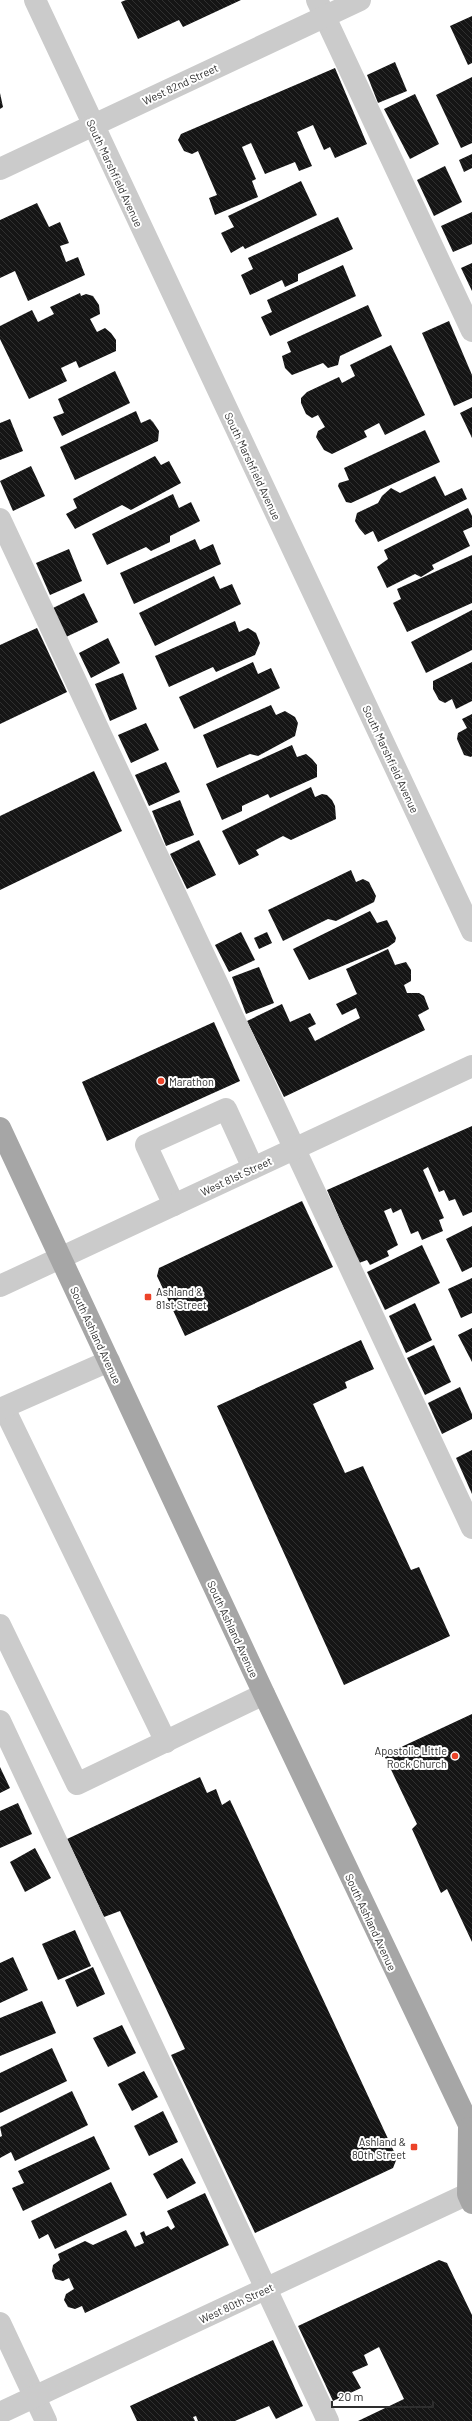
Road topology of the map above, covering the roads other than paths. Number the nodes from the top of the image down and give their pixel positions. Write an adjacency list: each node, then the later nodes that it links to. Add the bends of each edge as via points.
1 (35, 0): 4 (street, South Marshfield Avenue)
2 (360, 0): 3 (street, West 82nd Street)
3 (321, 8): 4 (street, West 82nd Street); 6 (street)
4 (93, 125): 5 (street, West 82nd Street); 8 (street, South Marshfield Avenue)
5 (0, 169)
6 (472, 331)
7 (0, 519): 11 (street)
8 (472, 932)
9 (472, 1066): 11 (street, West 81st Street)
10 (0, 1128): 12 (main road, South Ashland Avenue)
11 (294, 1149): 13 (street, West 81st Street); 19 (street)
12 (6, 1155): 15 (main road, South Ashland Avenue)
13 (253, 1168): 14 (street, West 81st Street); 14 (street, via 226,1109 146,1145)
14 (174, 1205): 15 (street, West 81st Street)
15 (61, 1259): 16 (street, West 81st Street); 17 (main road, South Ashland Avenue)
16 (0, 1286)
17 (109, 1361): 18 (street); 21 (main road, South Ashland Avenue)
18 (2, 1408): 23 (street)
19 (472, 1528)
20 (0, 1625): 23 (street, via 77,1784)
21 (264, 1694): 23 (street); 24 (main road, South Ashland Avenue)
22 (0, 1721): 26 (street)
23 (166, 1742)
24 (470, 2130): 25 (main road, South Ashland Avenue)
25 (471, 2196): 26 (street, West 80th Street)
26 (266, 2288): 28 (street, West 80th Street); 31 (street)
27 (0, 2323): 28 (street)
28 (35, 2397): 29 (street, West 80th Street); 30 (street)
29 (0, 2413)
30 (46, 2421)
31 (328, 2421)

